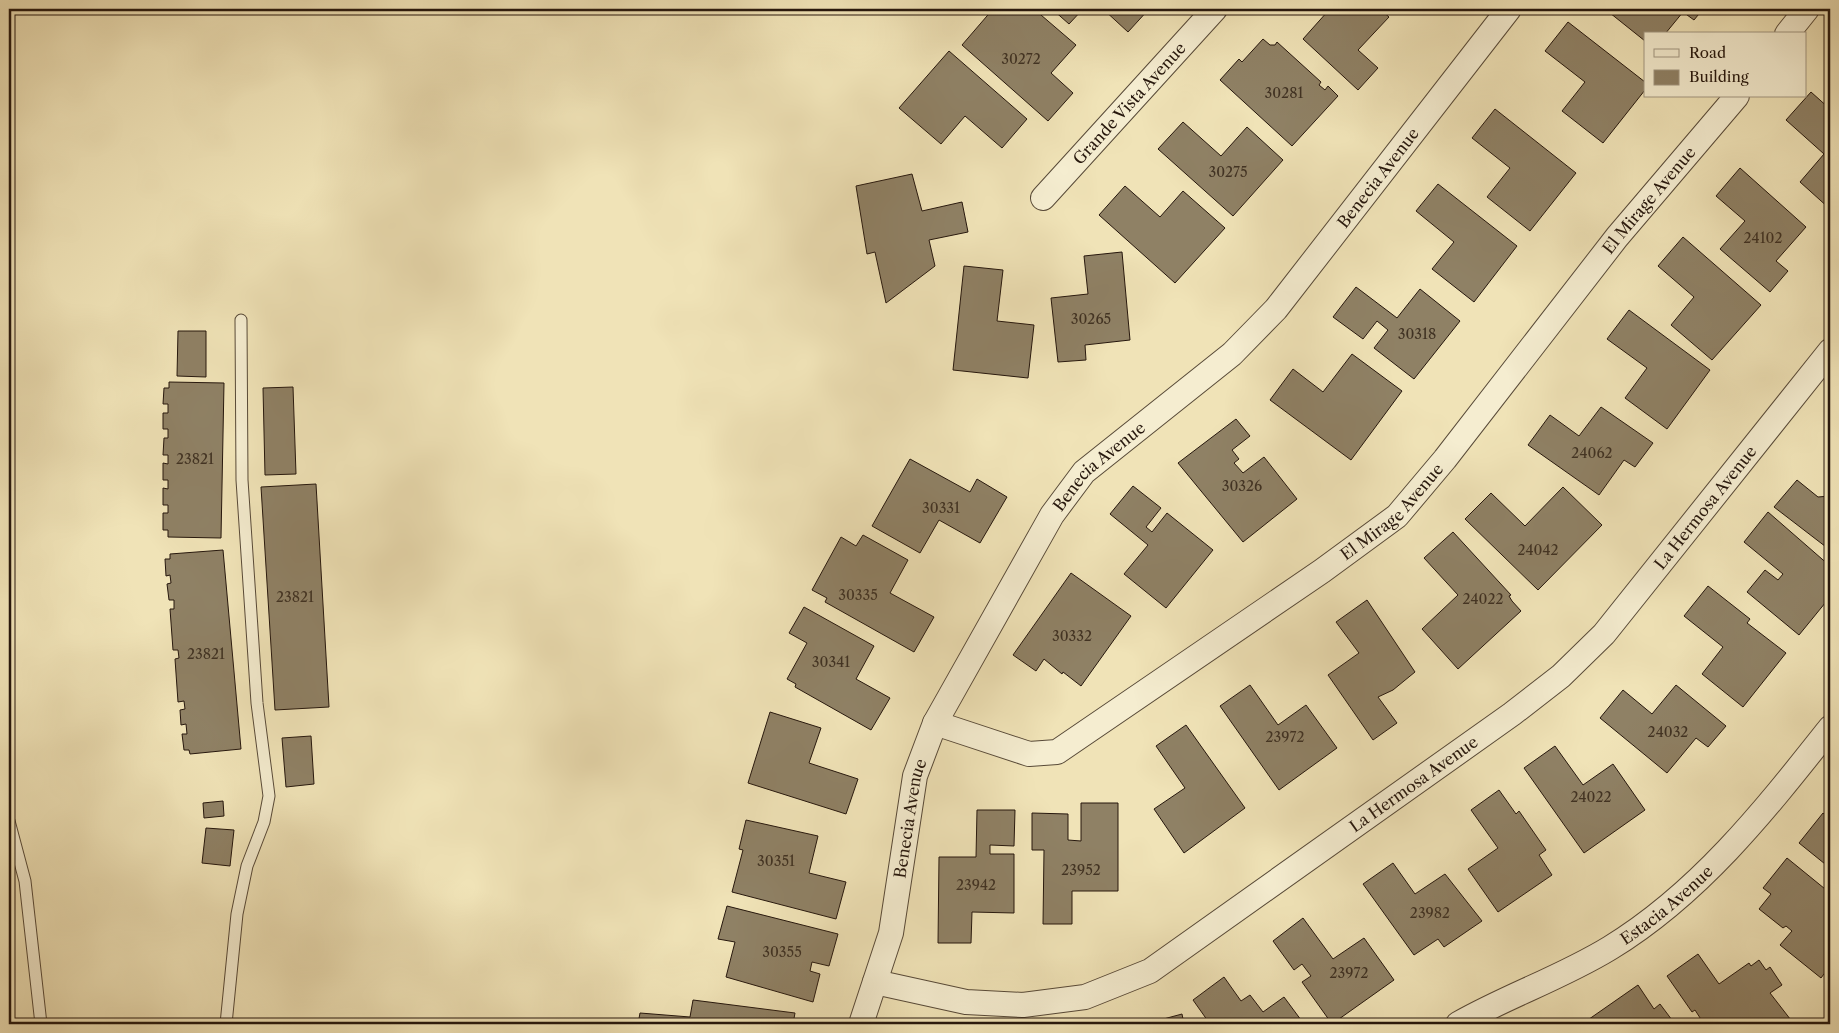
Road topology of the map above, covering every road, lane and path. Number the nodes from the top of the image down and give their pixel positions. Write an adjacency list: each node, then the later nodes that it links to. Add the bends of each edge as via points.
1 (1215, 9): 6 (street, Grande Vista Avenue)
2 (1509, 9): 9 (street, Benecia Avenue, via 1276,308 1232,354 1084,472 1052,515)
3 (1807, 9): 4 (street)
4 (1789, 32)
5 (1735, 98): 9 (street, El Mirage Avenue, via 1617,237 1398,516 1056,752 1028,754)
6 (1043, 198)
7 (241, 320): 14 (lane, via 242,480 257,703 269,796 264,822 247,866 237,914)
8 (1830, 351): 12 (street, La Hermosa Avenue, via 1604,634 1561,676 1150,971 1085,997 1023,1005 966,1002)
9 (935, 723): 12 (street, Benecia Avenue, via 916,776 891,933)
10 (1830, 728): 16 (street, Estacia Avenue, via 1766,807 1684,894 1636,932 1583,964)
11 (9, 821): 13 (lane, via 25,880)
12 (875, 982): 15 (street, Benecia Avenue)
13 (41, 1024)
14 (226, 1024)
15 (861, 1024)
16 (1458, 1024)

